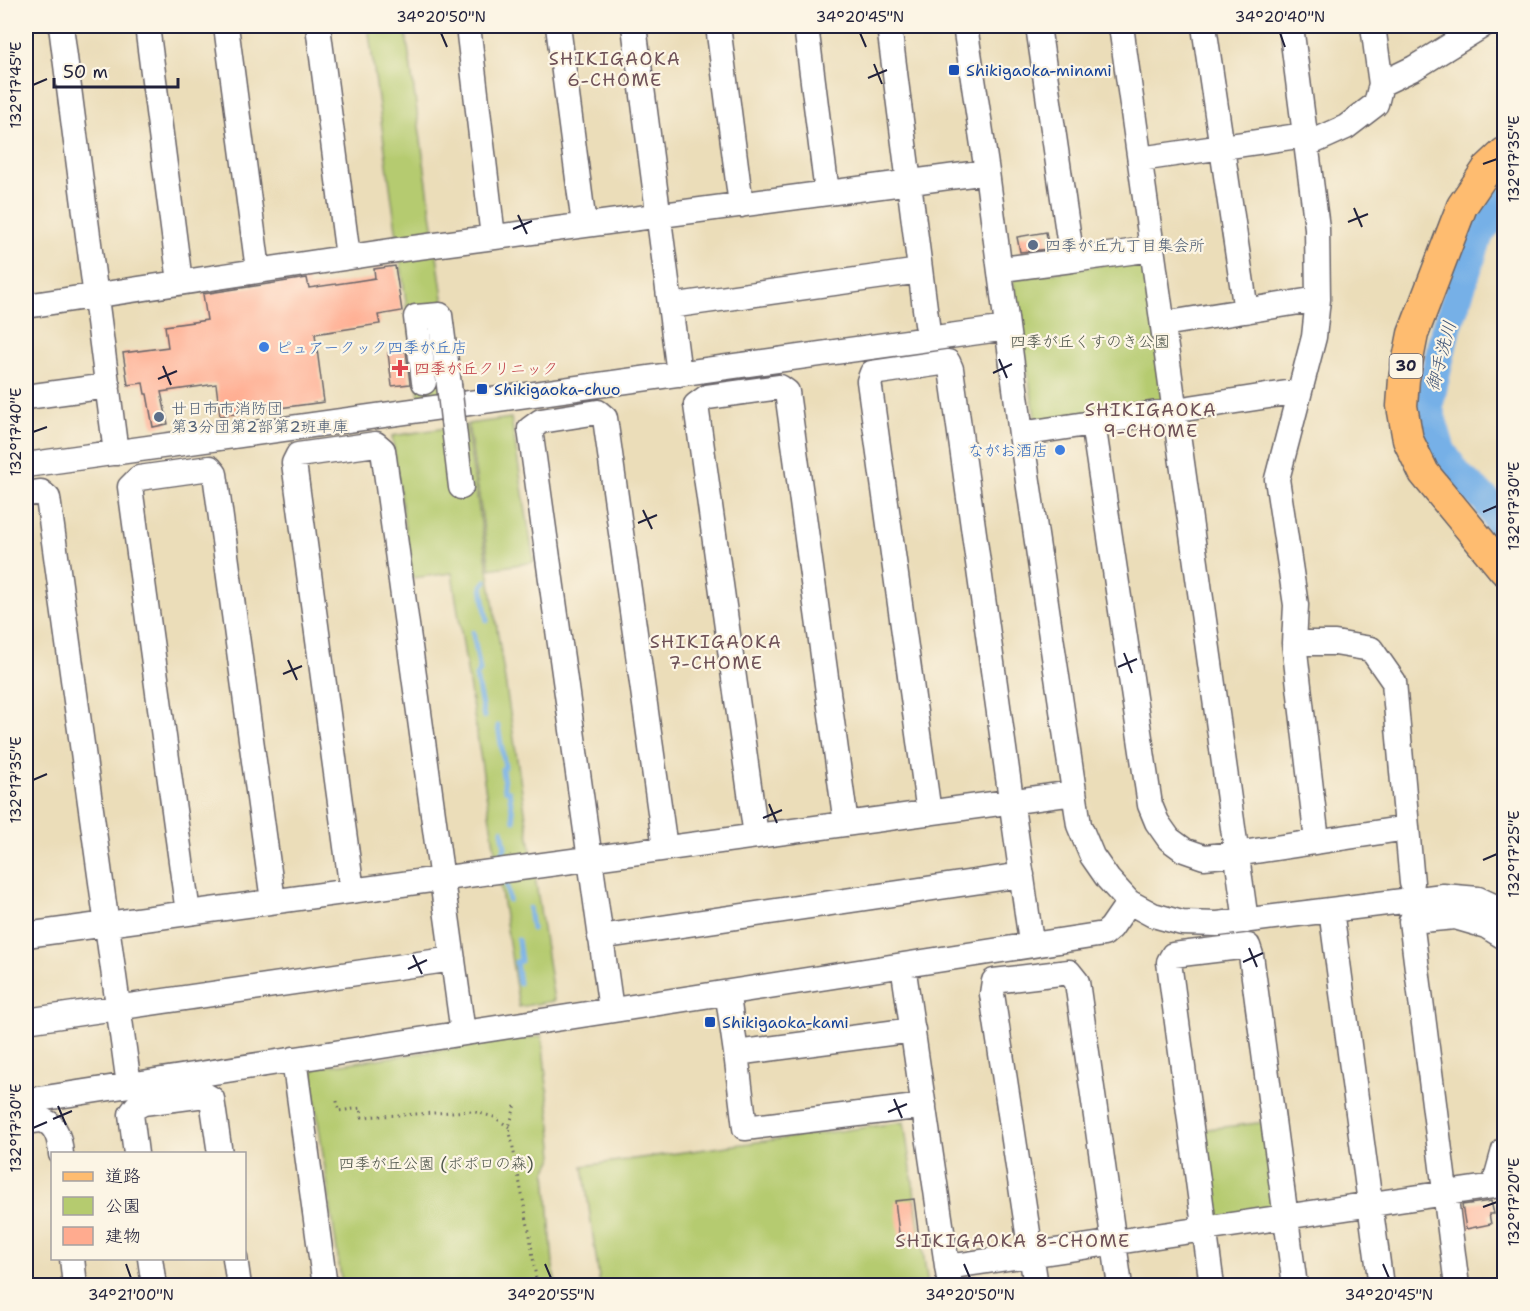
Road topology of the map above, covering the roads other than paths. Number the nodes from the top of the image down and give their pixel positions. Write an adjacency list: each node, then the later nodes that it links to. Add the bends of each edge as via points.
1 (61, 26): 37 (street)
2 (147, 26): 36 (street)
3 (226, 26): 34 (street)
4 (318, 26): 31 (street)
5 (468, 26): 29 (street)
6 (558, 26): 28 (street)
7 (633, 26): 27 (street)
8 (718, 26): 26 (street)
9 (806, 26): 25 (street)
10 (889, 26): 24 (street)
11 (965, 26): 23 (street)
12 (1038, 26): 32 (street)
13 (1121, 26): 22 (street)
14 (1204, 26): 20 (street)
15 (1291, 26): 19 (street)
16 (1373, 26): 18 (street)
17 (1468, 29): 18 (street, via 1414,68)
18 (1380, 84): 19 (street, via 1376,104 1346,127)
19 (1306, 140): 20 (street); 38 (street, via 1317,228)
20 (1222, 147): 22 (street); 41 (street)
21 (1504, 153): 57 (main road, 30, via 1488,168 1462,206 1413,334 1402,406 1408,440 1424,473)
22 (1140, 159): 30 (street)
23 (987, 172): 24 (street); 44 (street)
24 (909, 182): 25 (street); 35 (street)
25 (827, 193): 26 (street)
26 (741, 205): 27 (street)
27 (658, 216): 28 (street); 40 (street)
28 (584, 225): 29 (street)
29 (493, 237): 31 (street)
30 (1152, 249): 32 (street); 43 (street)
31 (348, 257): 34 (street)
32 (1072, 260): 33 (street)
33 (1011, 268)
34 (258, 270): 36 (street)
35 (921, 271): 40 (street); 42 (street)
36 (180, 282): 37 (street)
37 (96, 295): 39 (street); 47 (street)
38 (1318, 299): 41 (street); 48 (street, via 1314,337)
39 (26, 306)
40 (670, 306): 45 (street)
41 (1246, 311): 43 (street)
42 (927, 324)
43 (1163, 324): 50 (street)
44 (1007, 328): 45 (street); 52 (street)
45 (679, 374): 53 (street)
46 (424, 382): 55 (street, bridge, via 417,317 440,315)
47 (108, 386): 49 (street); 53 (street)
48 (1300, 391): 50 (street); 58 (street, via 1277,479 1296,605)
49 (26, 397)
50 (1175, 410): 51 (street); 67 (street)
51 (1093, 423): 52 (street); 67 (street, via 1150,805 1169,839 1184,850 1204,857)
52 (1021, 434): 59 (street)
53 (116, 453): 54 (street)
54 (26, 465)
55 (461, 487)
56 (26, 494): 79 (street, via 41,492 48,498)
57 (1504, 570)
58 (1294, 643): 63 (street, via 1335,643 1371,649 1394,682); 65 (street)
59 (1074, 793): 60 (street); 74 (street, via 1078,825 1092,856)
60 (1012, 801): 61 (street); 61 (street, via 948,362 872,373 869,381); 69 (street)
61 (929, 813): 62 (street)
62 (846, 824): 64 (street); 64 (street, via 787,392 780,387 707,397 696,405)
63 (1407, 828): 65 (street); 71 (street)
64 (756, 836): 66 (street)
65 (1317, 841): 67 (street)
66 (665, 848): 68 (street); 68 (street, via 605,418 598,412 541,421 530,429)
67 (1236, 854): 78 (street)
68 (590, 858): 70 (street); 82 (street)
69 (1022, 875): 81 (street); 82 (street)
70 (441, 878): 72 (street); 72 (street, via 383,450 376,444 298,455 294,463); 84 (street)
71 (1412, 883)
72 (352, 891): 73 (street)
73 (273, 901): 77 (street); 77 (street, via 215,474 210,468 200,469 139,478 130,487)
74 (1129, 902): 78 (street, via 1153,915 1182,923); 85 (street, via 1104,934)
75 (1331, 910): 76 (street, via 1443,896 1478,899); 78 (street); 103 (street)
76 (1504, 911)
77 (188, 913): 79 (street)
78 (1246, 921)
79 (106, 924): 80 (street); 87 (street)
80 (26, 935)
81 (1030, 935)
82 (600, 937): 88 (street)
83 (1504, 937): 102 (street, via 1486,926 1455,917 1411,921)
84 (453, 959): 87 (street); 91 (street)
85 (903, 965): 88 (street); 90 (street)
86 (729, 1004): 92 (street)
87 (118, 1008): 89 (street); 94 (street)
88 (611, 1010): 91 (street)
89 (26, 1021)
90 (913, 1030): 92 (street); 96 (street)
91 (463, 1033): 93 (street)
92 (736, 1053): 96 (street, via 745,1128)
93 (294, 1059): 94 (street); 115 (street)
94 (129, 1085): 95 (street)
95 (26, 1101)
96 (924, 1106): 111 (street)
97 (26, 1122): 99 (street, via 42,1120 54,1126)
98 (1504, 1150): 102 (street, via 1494,1186)
99 (61, 1152)
100 (136, 1152): 101 (street, via 131,1114 135,1107 205,1095 212,1099)
101 (220, 1152)
102 (1445, 1194): 103 (street); 121 (street)
103 (1370, 1204): 104 (street); 120 (street)
104 (1286, 1217): 105 (street); 105 (street, via 1248,946 1173,955 1169,962); 119 (street)
105 (1205, 1229): 106 (street); 118 (street)
106 (1114, 1242): 107 (street); 107 (street, via 1077,982 1069,972 994,981 992,994); 117 (street)
107 (1031, 1254): 111 (street); 116 (street)
108 (72, 1260): 112 (street)
109 (150, 1260): 113 (street)
110 (235, 1260): 114 (street)
111 (948, 1276)
112 (75, 1286)
113 (154, 1286)
114 (239, 1286)
115 (325, 1286)
116 (1036, 1286)
117 (1120, 1286)
118 (1212, 1286)
119 (1295, 1286)
120 (1381, 1286)
121 (1457, 1286)

